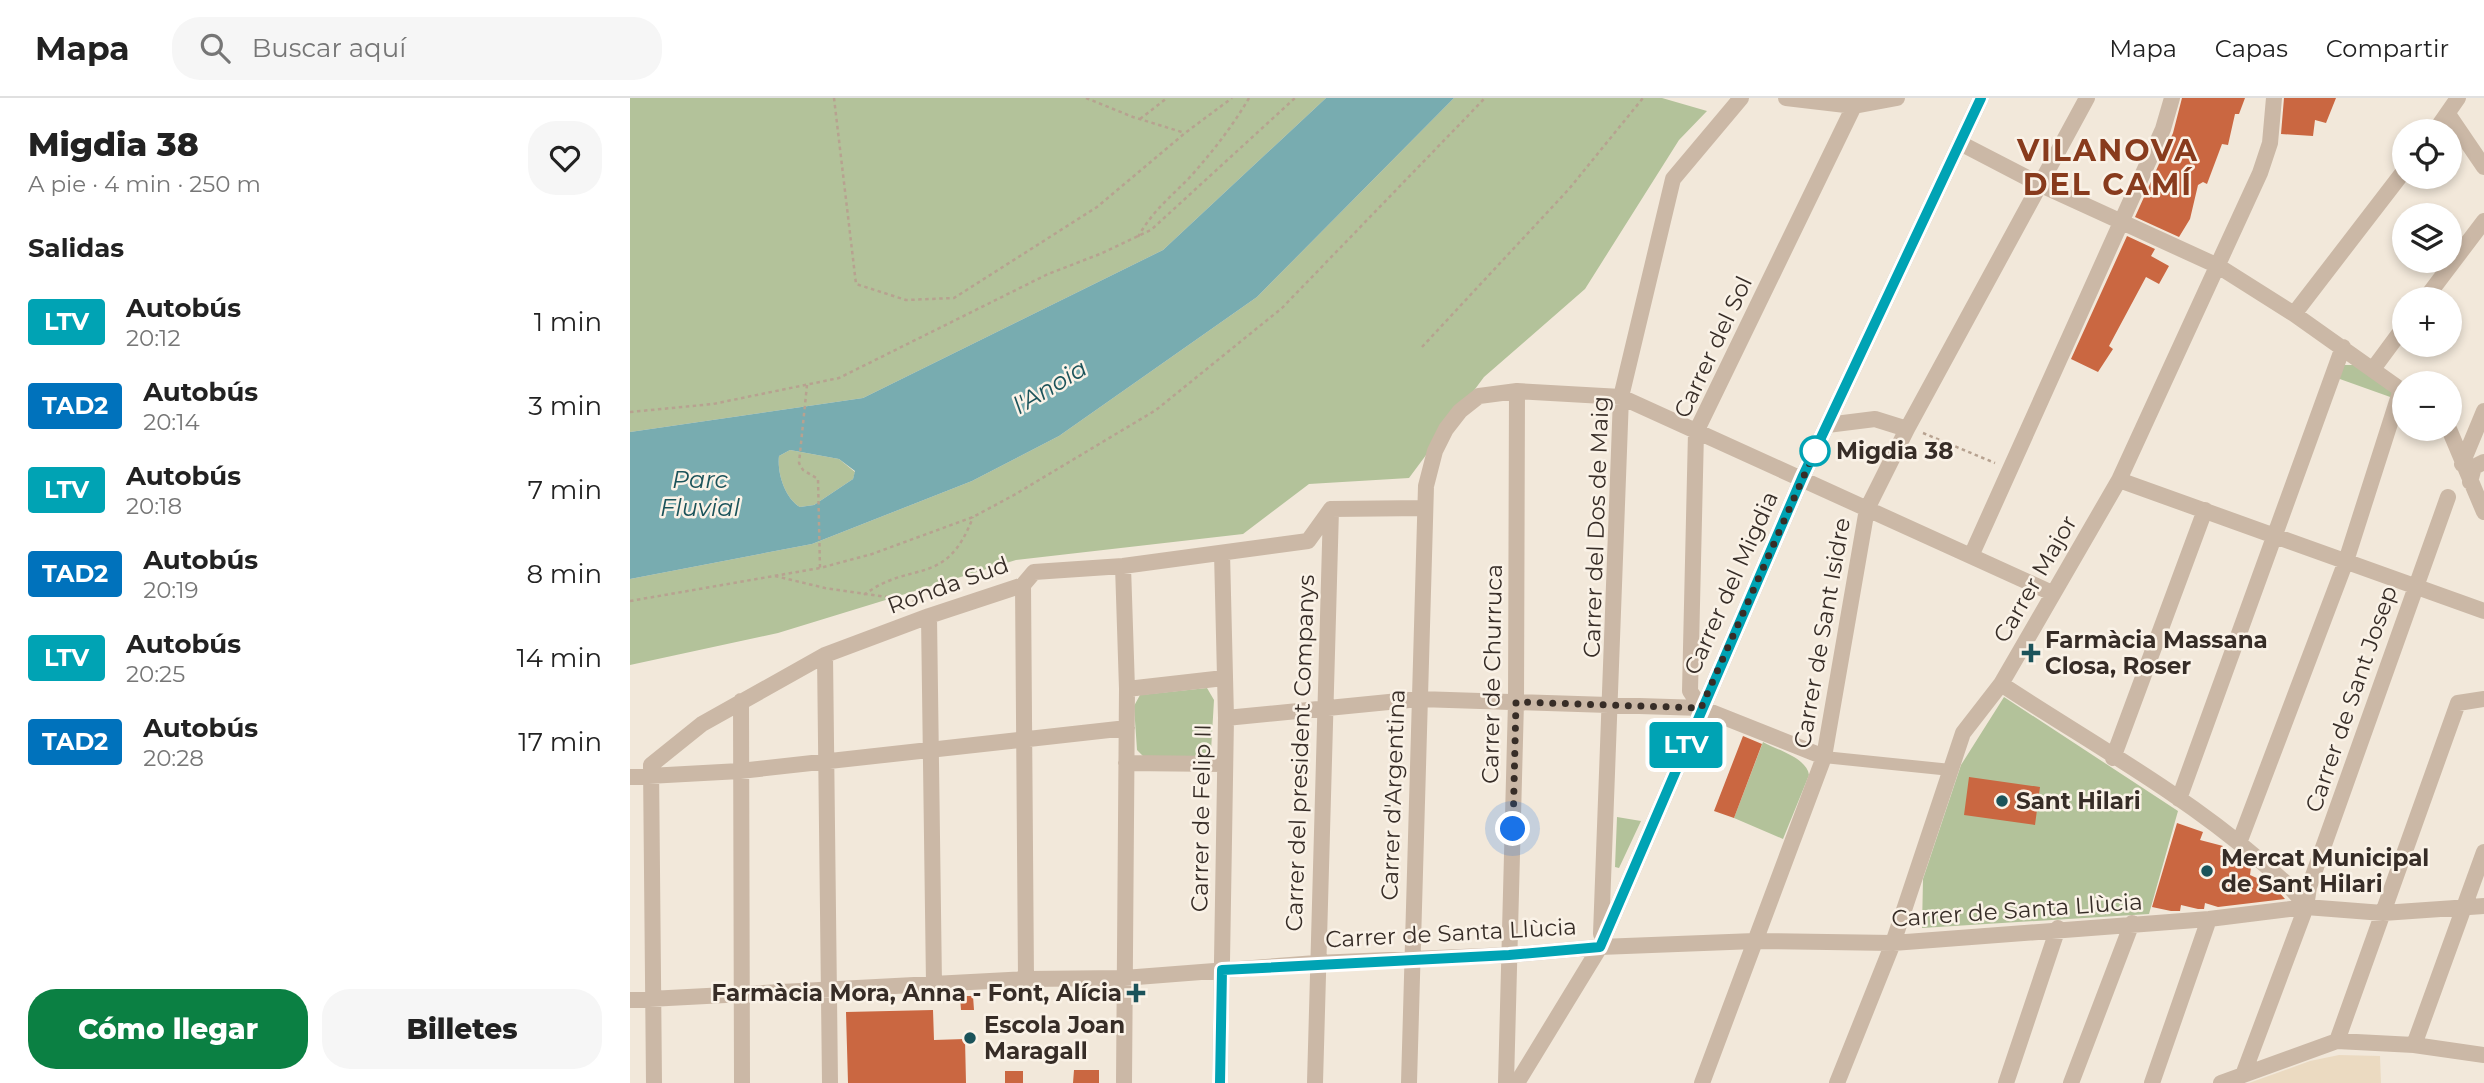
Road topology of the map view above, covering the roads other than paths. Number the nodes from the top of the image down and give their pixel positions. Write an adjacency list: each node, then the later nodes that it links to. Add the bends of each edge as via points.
1 (1741, 98): 26 (street, Carrer del Dos de Maig, via 1673,179)
2 (1786, 98): 9 (street)
3 (1897, 98): 9 (street)
4 (1981, 98): 12 (street, Carrer del Migdia)
5 (2087, 98): 14 (street, Carrer de Sant Isidre)
6 (2172, 98): 17 (street)
7 (2274, 98): 18 (street, Carrer Major, via 2270,143)
8 (2458, 98): 10 (street)
9 (1854, 106): 31 (street, Carrer del Sol)
10 (2448, 114): 11 (street); 13 (street)
11 (2444, 119)
12 (1960, 143): 14 (street); 29 (street, Carrer del Migdia)
13 (2484, 167)
14 (2041, 185): 17 (street); 30 (street, Carrer de Sant Isidre)
15 (2392, 187): 20 (street)
16 (2484, 221): 19 (street)
17 (2121, 222): 18 (street); 49 (street)
18 (2218, 266): 20 (street); 39 (street, Carrer Major)
19 (2434, 287)
20 (2294, 314): 22 (street)
21 (2392, 343): 23 (street)
22 (2343, 347): 23 (street); 47 (street)
23 (2373, 369): 24 (street)
24 (2392, 382)
25 (1517, 391): 26 (street, Carrer d'Argentina); 42 (street, Carrer d'Argentina, via 1479,396 1460,411 1435,451); 64 (street, Carrer de Churruca)
26 (1621, 397): 31 (street); 65 (street, Carrer del Dos de Maig)
27 (2484, 411): 33 (street)
28 (2392, 423): 50 (street)
29 (1827, 425): 30 (street, via 1875,418); 38 (street, Carrer del Migdia)
30 (1907, 429): 44 (street, Carrer de Sant Isidre)
31 (1696, 432): 38 (street); 67 (street, Carrer del Sol, via 1690,691)
32 (2462, 435): 33 (street)
33 (2469, 439): 35 (street); 37 (street)
34 (2454, 441): 37 (street)
35 (2484, 451)
36 (2484, 462): 40 (street, via 2474,467)
37 (2462, 464): 40 (street)
38 (1802, 478): 44 (street); 67 (street, Carrer del Migdia)
39 (2119, 480): 45 (street); 54 (street, Carrer Major)
40 (2470, 482): 46 (street)
41 (2448, 497): 53 (street, Carrer de Sant Josep)
42 (1425, 508): 43 (street); 61 (street, Carrer d'Argentina)
43 (1331, 509): 48 (street, Ronda Sud, via 1308,541); 66 (street, Carrer del president Companys)
44 (1867, 509): 49 (street); 72 (street, Carrer de Sant Isidre)
45 (2205, 510): 47 (street); 73 (street)
46 (2484, 512)
47 (2273, 534): 50 (street); 81 (street)
48 (1222, 553): 51 (street, Ronda Sud); 58 (street, Carrer de Felip II)
49 (1971, 556): 54 (street)
50 (2346, 561): 53 (street); 82 (street)
51 (1123, 566): 52 (street, Ronda Sud, via 1034,572); 60 (street)
52 (1023, 585): 55 (street, Ronda Sud); 70 (street)
53 (2415, 587): 56 (street); 84 (street, Carrer de Sant Josep)
54 (2052, 593): 59 (street, Carrer Major)
55 (927, 609): 57 (street, Ronda Sud); 71 (street)
56 (2484, 611)
57 (825, 655): 63 (street, Ronda Sud); 74 (street)
58 (1224, 678): 60 (street); 68 (street, Carrer de Felip II)
59 (2001, 684): 73 (street); 77 (street, Carrer Major, via 1963,733)
60 (1127, 690): 69 (street)
61 (1419, 699): 64 (street); 66 (street); 95 (street, Carrer d'Argentina)
62 (2484, 699): 87 (street, via 2458,703)
63 (741, 701): 78 (street); 80 (street, Ronda Sud, via 702,723 651,765)
64 (1516, 702): 65 (street); 94 (street, Carrer de Churruca)
65 (1612, 704): 67 (street); 93 (street, Carrer del Dos de Maig)
66 (1325, 708): 68 (street); 96 (street, Carrer del president Companys)
67 (1701, 708): 72 (street); 93 (street, Carrer del Migdia)
68 (1226, 718): 76 (street, Carrer de Felip II)
69 (1127, 728): 70 (street); 75 (street)
70 (1026, 740): 71 (street); 99 (street)
71 (930, 750): 74 (street); 100 (street)
72 (1824, 757): 77 (street); 91 (street, Carrer de Sant Isidre)
73 (2113, 758): 81 (street)
74 (829, 760): 78 (street); 101 (street)
75 (1126, 763): 76 (street); 98 (street)
76 (1224, 764): 97 (street, Carrer de Felip II)
77 (1951, 770): 92 (street, Carrer Major)
78 (740, 771): 80 (street); 102 (street)
79 (630, 777): 80 (street)
80 (652, 778): 103 (street)
81 (2179, 799): 82 (street)
82 (2238, 843): 84 (street)
83 (2484, 852): 86 (street)
84 (2306, 906): 87 (street, Carrer de Santa Llùcia); 88 (street, Carrer de Santa Llùcia); 108 (street, Carrer de Sant Josep)
85 (2484, 906): 86 (street, Carrer de Santa Llùcia)
86 (2462, 907): 87 (street, Carrer de Santa Llùcia); 106 (street)
87 (2383, 913): 105 (street)
88 (2209, 919): 89 (street, Carrer de Santa Llùcia); 122 (street)
89 (2132, 923): 90 (street, Carrer de Santa Llùcia); 121 (street)
90 (2058, 928): 92 (street, Carrer de Santa Llùcia); 120 (street)
91 (1755, 941): 92 (street, Carrer de Santa Llùcia); 93 (street, Carrer de Santa Llùcia); 118 (street, Carrer de Sant Isidre)
92 (1893, 943): 119 (street, Carrer Major)
93 (1600, 947): 94 (street, Carrer de Santa Llùcia); 117 (street, Carrer del Migdia)
94 (1509, 955): 95 (street, Carrer de Santa Llùcia); 116 (street, Carrer de Churruca)
95 (1411, 960): 96 (street, Carrer de Santa Llùcia); 115 (street, Carrer d'Argentina)
96 (1316, 963): 97 (street, Carrer de Santa Llùcia); 114 (street, Carrer del president Companys)
97 (1222, 970): 98 (street, Carrer de Santa Llùcia); 113 (street, Carrer de Felip II)
98 (1124, 978): 99 (street, Carrer de Santa Llùcia); 112 (street)
99 (1026, 979): 100 (street, Carrer de Santa Llùcia)
100 (934, 984): 101 (street, Carrer de Santa Llùcia)
101 (828, 990): 102 (street, Carrer de Santa Llùcia); 111 (street)
102 (741, 993): 103 (street, Carrer de Santa Llùcia); 110 (street)
103 (652, 998): 104 (street, Carrer de Santa Llùcia); 109 (street)
104 (630, 1000)
105 (2337, 1041): 106 (street); 108 (street)
106 (2414, 1045): 107 (street)
107 (2484, 1055)
108 (2243, 1075): 123 (street)
109 (653, 1083)
110 (742, 1083)
111 (830, 1083)
112 (1124, 1083)
113 (1220, 1083)
114 (1315, 1083)
115 (1409, 1083)
116 (1506, 1083)
117 (1517, 1083)
118 (1702, 1083)
119 (1837, 1083)
120 (2006, 1083)
121 (2071, 1083)
122 (2152, 1083)
123 (2221, 1083)

